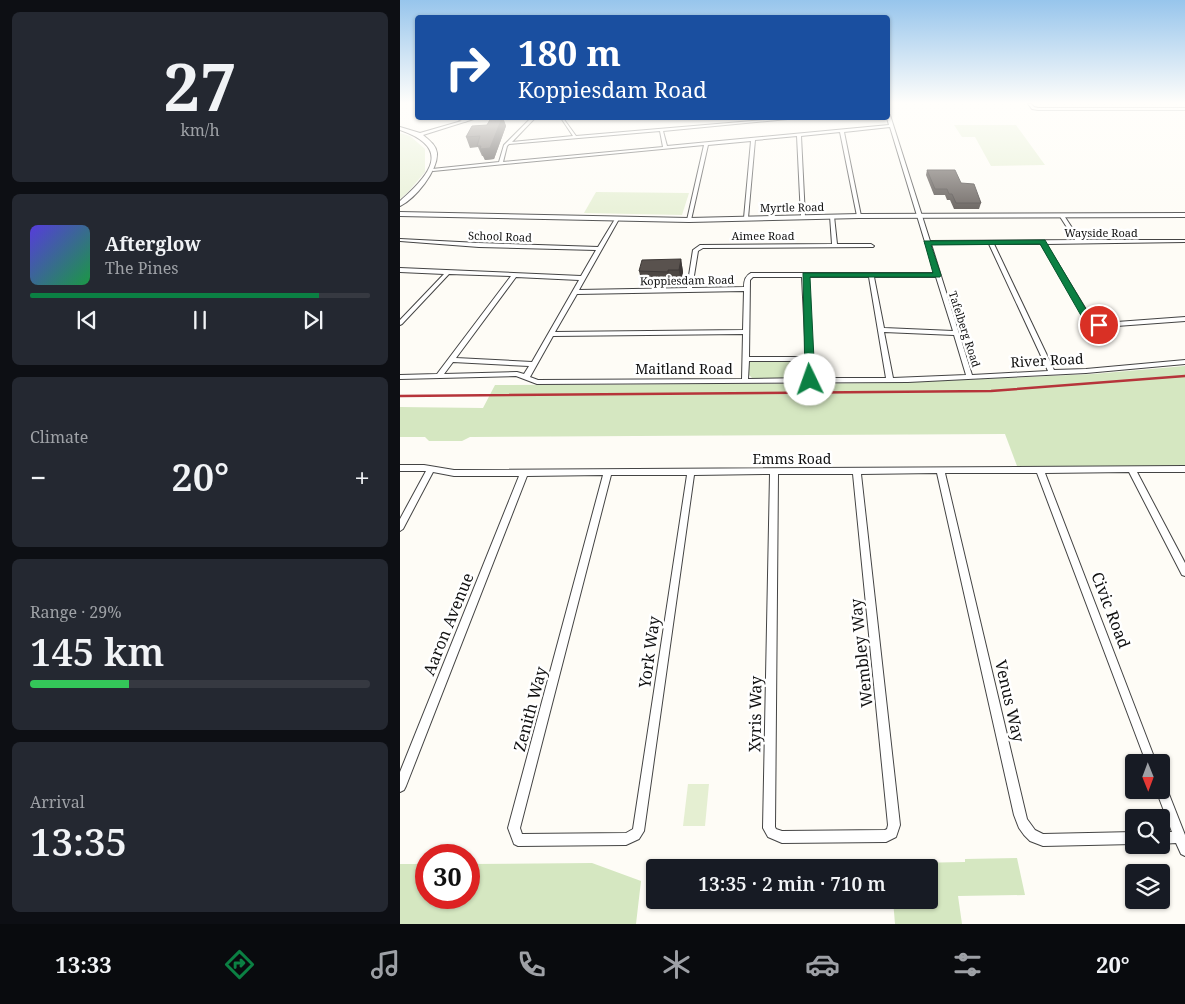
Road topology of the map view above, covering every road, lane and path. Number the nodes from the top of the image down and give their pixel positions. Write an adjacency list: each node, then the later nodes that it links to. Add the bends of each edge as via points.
1 (433, 147): 11 (street, via 436,158)
2 (505, 147): 10 (street)
3 (674, 147): 9 (street)
4 (705, 147): 22 (street)
5 (752, 147): 20 (street)
6 (800, 147): 19 (street)
7 (845, 147): 17 (street)
8 (898, 147): 14 (street, Tafelberg Road)
9 (665, 148): 10 (street)
10 (501, 163): 11 (street)
11 (433, 170): 12 (street, via 420,187)
12 (400, 204)
13 (400, 214): 21 (street, Myrtle Road)
14 (919, 215): 17 (street, Myrtle Road); 18 (street, Myrtle Road); 24 (street, Tafelberg Road)
15 (1185, 215): 18 (street, Myrtle Road)
16 (832, 216): 17 (street, Myrtle Road); 19 (street, Myrtle Road); 29 (street)
17 (859, 216)
18 (1061, 216): 27 (street)
19 (803, 217): 20 (street, Myrtle Road)
20 (746, 218): 22 (street, Myrtle Road)
21 (617, 219): 22 (street, Myrtle Road); 32 (street)
22 (689, 220)
23 (400, 240): 32 (street, School Road)
24 (927, 242): 25 (street, Wayside Road); 37 (street, Tafelberg Road)
25 (991, 242): 26 (street, Wayside Road); 54 (street)
26 (1043, 242): 27 (street, Wayside Road); 43 (street, via 1091,322 1103,325)
27 (1079, 242): 28 (street, Wayside Road)
28 (1182, 242): 31 (street)
29 (835, 246): 30 (street, Aimee Road); 41 (street, Aimee Road, via 702,246 696,250)
30 (872, 246)
31 (1185, 247)
32 (599, 249): 39 (street)
33 (400, 270): 34 (street)
34 (447, 273): 38 (street); 44 (street)
35 (805, 274): 36 (street, Koppiesdam Road); 40 (street, Koppiesdam Road, via 751,275 747,279); 50 (street)
36 (871, 275): 37 (street, Koppiesdam Road); 45 (street)
37 (937, 275): 47 (street, Tafelberg Road)
38 (515, 276): 39 (street); 51 (street)
39 (582, 278): 42 (street)
40 (747, 289): 41 (street, Koppiesdam Road); 46 (street)
41 (689, 290): 42 (street, Koppiesdam Road)
42 (575, 292): 48 (street)
43 (1185, 318)
44 (400, 323)
45 (881, 330): 47 (street); 60 (street)
46 (746, 332): 48 (street); 49 (street)
47 (956, 333): 57 (street, Tafelberg Road)
48 (551, 334): 53 (street)
49 (745, 359): 50 (street); 61 (street)
50 (808, 359): 59 (street)
51 (451, 360): 53 (street); 55 (street)
52 (1185, 362): 54 (street, River Road)
53 (533, 364): 56 (street)
54 (1052, 372): 57 (street, River Road)
55 (439, 376): 56 (street, Maitland Road, via 517,374); 58 (street, Maitland Road)
56 (526, 377): 61 (street, Maitland Road, via 536,382)
57 (970, 377): 60 (street, Maitland Road)
58 (400, 378)
59 (810, 380): 60 (street, Maitland Road); 61 (street, Maitland Road)
60 (890, 380)
61 (745, 381)
62 (400, 468): 63 (street, Emms Road)
63 (431, 469): 72 (street, Emms Road, via 454,473); 73 (street)
64 (1131, 469): 65 (street, Emms Road); 67 (street, Emms Road); 74 (street)
65 (1185, 469)
66 (940, 470): 67 (street, Emms Road); 69 (street, Emms Road); 81 (street, Venus Way, via 1025,828 1043,840)
67 (1040, 470): 75 (street, Civic Road)
68 (774, 471): 69 (street, Emms Road); 71 (street, Emms Road); 78 (street, Xyris Way, via 769,828 782,837 886,836)
69 (857, 471): 78 (street, Wembley Way, via 894,825)
70 (608, 472): 71 (street, Emms Road); 72 (street, Emms Road); 79 (street, Zenith Way, via 514,828 516,837 521,840 626,838)
71 (691, 472): 79 (street, York Way)
72 (524, 473): 76 (street, Aaron Avenue)
73 (400, 527)
74 (1185, 572)
75 (1149, 754)
76 (400, 786)
77 (1165, 799): 80 (street)
78 (892, 833)
79 (635, 835)
80 (1180, 837): 82 (street); 83 (street)
81 (1125, 838)
82 (1170, 838)
83 (1185, 850)

